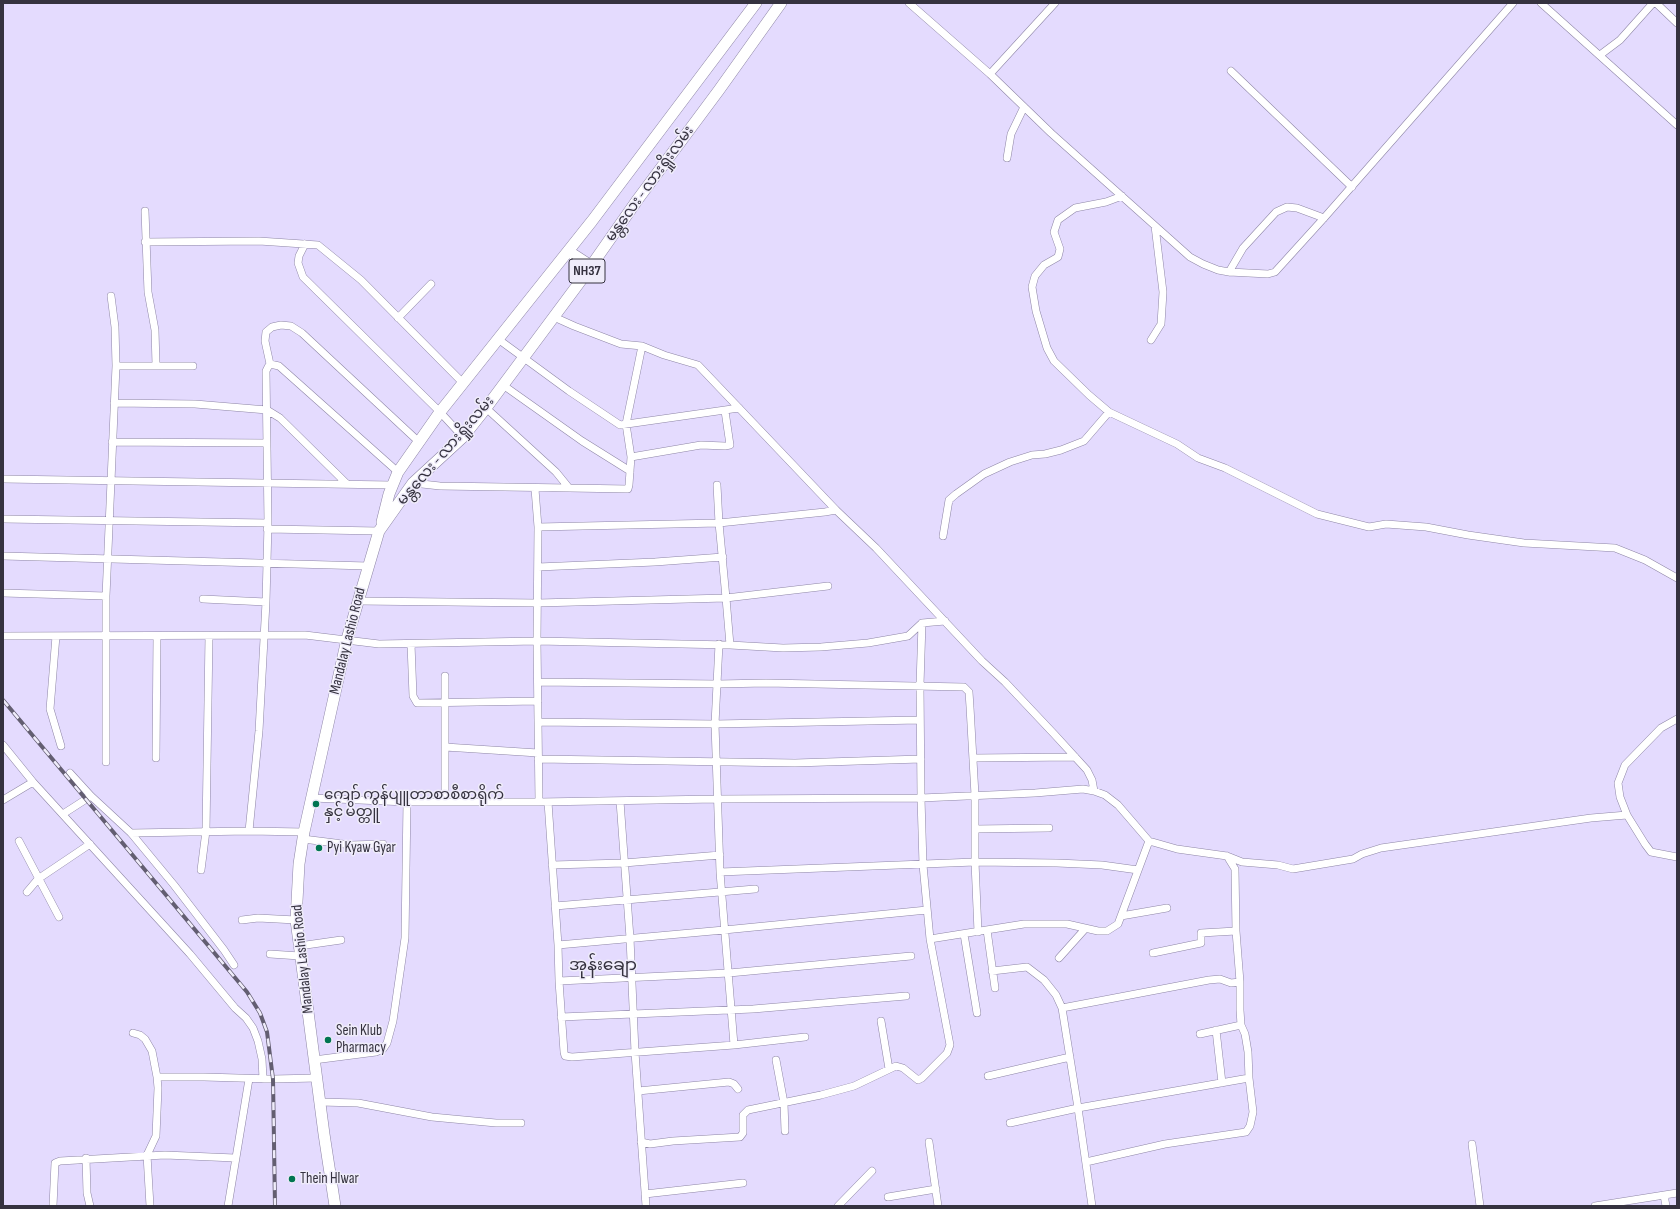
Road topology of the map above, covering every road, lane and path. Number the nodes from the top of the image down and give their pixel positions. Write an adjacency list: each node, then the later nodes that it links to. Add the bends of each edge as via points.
1 (756, 3): 22 (highway, မန္တလေး - လားရှိုးလမ်း / NH37)
2 (781, 3): 23 (highway, မန္တလေး - လားရှိုးလမ်း / NH37)
3 (909, 3): 11 (street)
4 (1055, 3): 11 (street)
5 (1512, 3): 15 (street)
6 (1541, 3): 9 (street)
7 (1654, 3): 8 (street); 9 (street, via 1620,40)
8 (1677, 23)
9 (1600, 55): 13 (street)
10 (1232, 71): 15 (street)
11 (990, 74): 12 (street)
12 (1024, 107): 14 (street, via 1011,134); 16 (street)
13 (1677, 125)
14 (1007, 158)
15 (1352, 187): 18 (street)
16 (1122, 196): 19 (street); 45 (street, via 1074,208 1058,220 1054,232 1060,249 1058,257 1044,265 1035,276 1032,287 1047,348 1054,361)
17 (145, 211): 20 (street)
18 (1324, 218): 24 (street, via 1275,272); 24 (street, via 1297,208 1287,207 1276,212 1243,248)
19 (1155, 226): 24 (street, via 1190,257); 30 (street, via 1163,292 1161,324)
20 (145, 242): 21 (street, via 252,241); 35 (street, via 148,292 155,330)
21 (305, 244): 28 (street, via 318,245 328,252 361,280); 44 (street, via 298,263 303,277)
22 (568, 251): 23 (highway); 29 (highway, မန္တလေး - လားရှိုးလမ်း / NH37)
23 (591, 266): 27 (highway, မန္တလေး - လားရှိုးလမ်း / NH37)
24 (1229, 272)
25 (431, 284): 28 (street)
26 (112, 296): 34 (street)
27 (554, 316): 31 (street, via 621,344); 32 (highway, မန္တလေး - လားရှိုးလမ်း / NH37)
28 (398, 318): 37 (street)
29 (498, 339): 32 (street); 37 (highway, မန္တလေး - လားရှိုးလမ်း / NH37)
30 (1151, 340)
31 (642, 346): 41 (street, via 698,365); 46 (street)
32 (524, 357): 38 (highway, မန္တလေး - လားရှိုးလမ်း / NH37); 46 (street, via 620,425)
33 (270, 364): 42 (street, via 266,371); 49 (street, via 265,341 266,332 272,327 291,326 302,333); 53 (street, via 279,366)
34 (116, 366): 35 (street); 39 (street)
35 (156, 366): 36 (street)
36 (192, 366)
37 (463, 383): 44 (highway, မန္တလေး - လားရှိုးလမ်း / NH37)
38 (503, 385): 40 (highway, မန္တလေး - လားရှိုးလမ်း / NH37); 52 (street, via 582,441)
39 (114, 403): 42 (street, via 195,404); 48 (street)
40 (486, 408): 47 (highway, မန္တလေး - လားရှိုးလမ်း / NH37); 61 (street, via 556,472)
41 (739, 408): 43 (street); 63 (street)
42 (267, 410): 50 (street); 58 (street, via 280,418)
43 (725, 411): 46 (street); 51 (street, via 730,445 701,446)
44 (440, 412): 47 (street); 49 (highway, မန္တလေး - လားရှိုးလမ်း / NH37)
45 (1109, 412): 70 (street, via 1084,441 1061,450 1010,462 984,474 956,494 949,500); 77 (street, via 1177,444 1198,458 1225,468 1317,514 1370,527 1386,524 1426,527 1524,543 1615,548 1645,560)
46 (626, 424): 51 (street)
47 (463, 437): 56 (highway, မန္တလေး - လားရှိုးလမ်း / NH37)
48 (112, 442): 50 (street); 55 (street)
49 (419, 442): 53 (highway, မန္တလေး - လားရှိုးလမ်း / NH37)
50 (267, 443): 57 (street)
51 (630, 457): 52 (street)
52 (630, 471): 61 (street, via 628,489)
53 (398, 472): 59 (highway, မန္တလေး - လားရှိုးလမ်း / NH37)
54 (3, 479): 55 (street)
55 (111, 482): 57 (street); 65 (street)
56 (413, 483): 62 (street); 69 (highway, မန္တလေး - လားရှိုးလမ်း / NH37)
57 (267, 484): 58 (street); 67 (street)
58 (347, 484): 59 (street)
59 (392, 485): 69 (highway, မန္တလေး - လားရှိုးလမ်း / NH37)
60 (717, 485): 66 (street)
61 (569, 488): 62 (street)
62 (535, 489): 68 (street)
63 (836, 510): 66 (street); 86 (street)
64 (3, 519): 65 (street)
65 (110, 520): 67 (street); 73 (street)
66 (719, 523): 68 (street); 72 (street)
67 (267, 526): 69 (street); 74 (street)
68 (538, 527): 76 (street)
69 (380, 530): 75 (highway, Mandalay Lashio Road / NH37)
70 (943, 536)
71 (3, 556): 73 (street)
72 (723, 557): 76 (street); 81 (street)
73 (108, 558): 74 (street); 80 (street)
74 (267, 563): 75 (street); 84 (street)
75 (368, 566): 83 (highway, Mandalay Lashio Road / NH37)
76 (538, 567): 85 (street)
77 (1677, 578)
78 (828, 586): 81 (street)
79 (3, 593): 80 (street)
80 (106, 596): 91 (street)
81 (726, 598): 85 (street); 98 (street)
82 (203, 599): 84 (street)
83 (358, 601): 85 (street); 94 (highway, Mandalay Lashio Road / NH37)
84 (266, 602): 88 (street)
85 (538, 603): 95 (street)
86 (945, 621): 87 (street); 113 (street)
87 (922, 623): 98 (street, via 908,636 868,643 783,648); 102 (street)
88 (264, 635): 93 (street); 94 (street); 138 (street, via 259,731)
89 (3, 636): 90 (street)
90 (56, 636): 91 (street); 110 (street, via 50,709)
91 (105, 636): 92 (street); 118 (street)
92 (157, 636): 93 (street); 114 (street)
93 (209, 636): 137 (street)
94 (347, 639): 96 (street, via 379,644); 124 (highway, Mandalay Lashio Road / NH37)
95 (537, 641): 96 (street); 97 (street); 100 (street)
96 (411, 644): 103 (street, via 414,696 417,703)
97 (718, 644): 98 (street); 101 (street)
98 (730, 645)
99 (444, 676): 103 (street)
100 (538, 682): 101 (street); 104 (street)
101 (718, 684): 102 (street); 108 (street)
102 (920, 685): 106 (street); 115 (street, via 964,687 969,692)
103 (444, 701): 104 (street); 111 (street)
104 (538, 701): 107 (street)
105 (1677, 719): 134 (street, via 1661,728 1625,766 1618,783)
106 (920, 720): 108 (street); 116 (street)
107 (538, 722): 108 (street); 112 (street)
108 (715, 724): 117 (street)
109 (3, 745): 120 (street)
110 (61, 746)
111 (445, 747): 112 (street); 130 (street)
112 (538, 756): 117 (street); 131 (street)
113 (1075, 757): 115 (street); 121 (street, via 1087,770)
114 (156, 758)
115 (973, 758): 123 (street)
116 (921, 759): 117 (street, via 795,763); 125 (street)
117 (716, 761): 126 (street)
118 (106, 762)
119 (70, 773): 122 (street)
120 (34, 782): 127 (street); 133 (street)
121 (1094, 790): 123 (street); 142 (street, via 1118,805)
122 (91, 796): 133 (street); 139 (street)
123 (974, 796): 125 (street); 136 (street)
124 (312, 798): 129 (street); 140 (highway, Mandalay Lashio Road / NH37)
125 (921, 798): 126 (street); 152 (street)
126 (717, 799): 128 (street); 145 (street)
127 (3, 800)
128 (620, 800): 132 (street); 150 (street)
129 (407, 802): 130 (street); 206 (street, via 405,938 393,1021 387,1043 384,1049 376,1052)
130 (445, 802): 131 (street)
131 (538, 802): 132 (street)
132 (548, 802): 151 (street)
133 (62, 814): 143 (street)
134 (1627, 815): 147 (street, via 1651,852); 149 (street, via 1381,848 1353,859 1304,868)
135 (1049, 828): 136 (street)
136 (975, 829): 148 (street)
137 (206, 831): 138 (street); 139 (street); 154 (street)
138 (249, 831): 140 (street)
139 (131, 833): 184 (street)
140 (304, 835): 144 (street, via 351,845); 168 (highway, Mandalay Lashio Road / NH37, via 299,864)
141 (18, 841): 157 (street)
142 (1149, 841): 146 (street, via 1177,849); 155 (street)
143 (90, 844): 157 (street); 214 (street, via 250,1023 258,1041)
144 (383, 844)
145 (720, 855): 150 (street); 156 (street)
146 (1227, 856): 149 (street); 153 (street)
147 (1677, 857)
148 (975, 862): 152 (street); 155 (street, via 1102,865); 173 (street)
149 (1242, 862): 153 (street)
150 (624, 863): 151 (street); 161 (street)
151 (552, 865): 162 (street)
152 (924, 865): 156 (street); 164 (street)
153 (1235, 869): 172 (street)
154 (201, 870)
155 (1138, 870): 165 (street)
156 (720, 872): 159 (street)
157 (38, 880): 160 (street); 166 (street)
158 (755, 889): 159 (street)
159 (721, 891): 161 (street); 170 (street)
160 (27, 892)
161 (626, 900): 162 (street); 175 (street)
162 (555, 906): 178 (street)
163 (1167, 908): 165 (street)
164 (927, 910): 170 (street); 176 (street)
165 (1121, 916): 169 (street, via 1118,924 1107,931)
166 (59, 917)
167 (242, 920): 168 (street)
168 (296, 920): 179 (highway, Mandalay Lashio Road / NH37)
169 (1085, 928): 171 (street, via 1048,923); 183 (street)
170 (724, 930): 175 (street); 186 (street)
171 (987, 930): 173 (street); 185 (street)
172 (1236, 931): 180 (street, via 1202,933 1201,943); 189 (street)
173 (978, 932): 174 (street)
174 (964, 934): 176 (street); 194 (street)
175 (630, 938): 178 (street); 187 (street)
176 (930, 939): 208 (street, via 950,1044 947,1053 918,1080 903,1068 896,1066)
177 (342, 940): 179 (street)
178 (558, 945): 188 (street)
179 (300, 951): 181 (street); 206 (highway, Mandalay Lashio Road / NH37)
180 (1153, 953)
181 (270, 954)
182 (911, 956): 186 (street)
183 (1059, 958)
184 (234, 965)
185 (992, 971): 190 (street); 192 (street, via 1027,967 1044,980)
186 (728, 973): 187 (street); 193 (street)
187 (632, 976): 188 (street); 195 (street)
188 (559, 980): 196 (street)
189 (1240, 982): 192 (street, via 1209,980); 198 (street)
190 (995, 988)
191 (906, 996): 193 (street, via 803,1006)
192 (1062, 1008): 205 (street)
193 (731, 1009): 195 (street); 203 (street)
194 (977, 1013)
195 (634, 1014): 196 (street); 204 (street)
196 (561, 1017): 204 (street, via 565,1056)
197 (881, 1021): 208 (street)
198 (1241, 1025): 199 (street); 212 (street, via 1245,1034)
199 (1216, 1030): 201 (street); 215 (street)
200 (133, 1033): 210 (street, via 145,1039 152,1051)
201 (1200, 1034)
202 (805, 1037): 203 (street)
203 (734, 1045): 204 (street)
204 (635, 1052): 217 (street)
205 (1070, 1057): 209 (street); 220 (street)
206 (314, 1060): 211 (highway, Mandalay Lashio Road / NH37)
207 (776, 1060): 219 (street)
208 (889, 1069): 219 (street, via 854,1086)
209 (988, 1076)
210 (156, 1077): 213 (street); 227 (street, via 156,1136)
211 (317, 1078): 214 (street); 218 (highway, Mandalay Lashio Road / NH37)
212 (1249, 1078): 215 (street); 230 (street, via 1253,1112 1246,1132 1165,1144)
213 (249, 1079): 214 (street); 229 (street)
214 (263, 1079)
215 (1222, 1083): 220 (street)
216 (738, 1089): 217 (street, via 729,1082)
217 (638, 1091): 224 (street)
218 (320, 1102): 221 (street, via 358,1103 432,1117); 242 (highway, Mandalay Lashio Road / NH37)
219 (784, 1103): 223 (street); 224 (street, via 748,1110 743,1115 743,1133 740,1137 650,1144)
220 (1078, 1108): 222 (street); 230 (street)
221 (521, 1123)
222 (1010, 1123)
223 (785, 1131)
224 (641, 1142): 235 (street)
225 (929, 1142): 233 (street)
226 (1472, 1144): 247 (street)
227 (147, 1155): 228 (street); 229 (street); 240 (street)
228 (86, 1158): 238 (street, via 60,1160 55,1163); 239 (street)
229 (235, 1158): 241 (street)
230 (1086, 1162): 246 (street)
231 (872, 1170): 244 (street)
232 (743, 1183): 235 (street)
233 (936, 1189): 237 (street); 245 (street)
234 (1677, 1193): 236 (street)
235 (645, 1194): 243 (street)
236 (1664, 1195): 248 (street); 249 (street)
237 (888, 1197)
238 (53, 1206)
239 (90, 1206)
240 (150, 1206)
241 (228, 1206)
242 (335, 1206)
243 (646, 1206)
244 (838, 1206)
245 (938, 1206)
246 (1092, 1206)
247 (1480, 1206)
248 (1595, 1206)
249 (1666, 1206)

